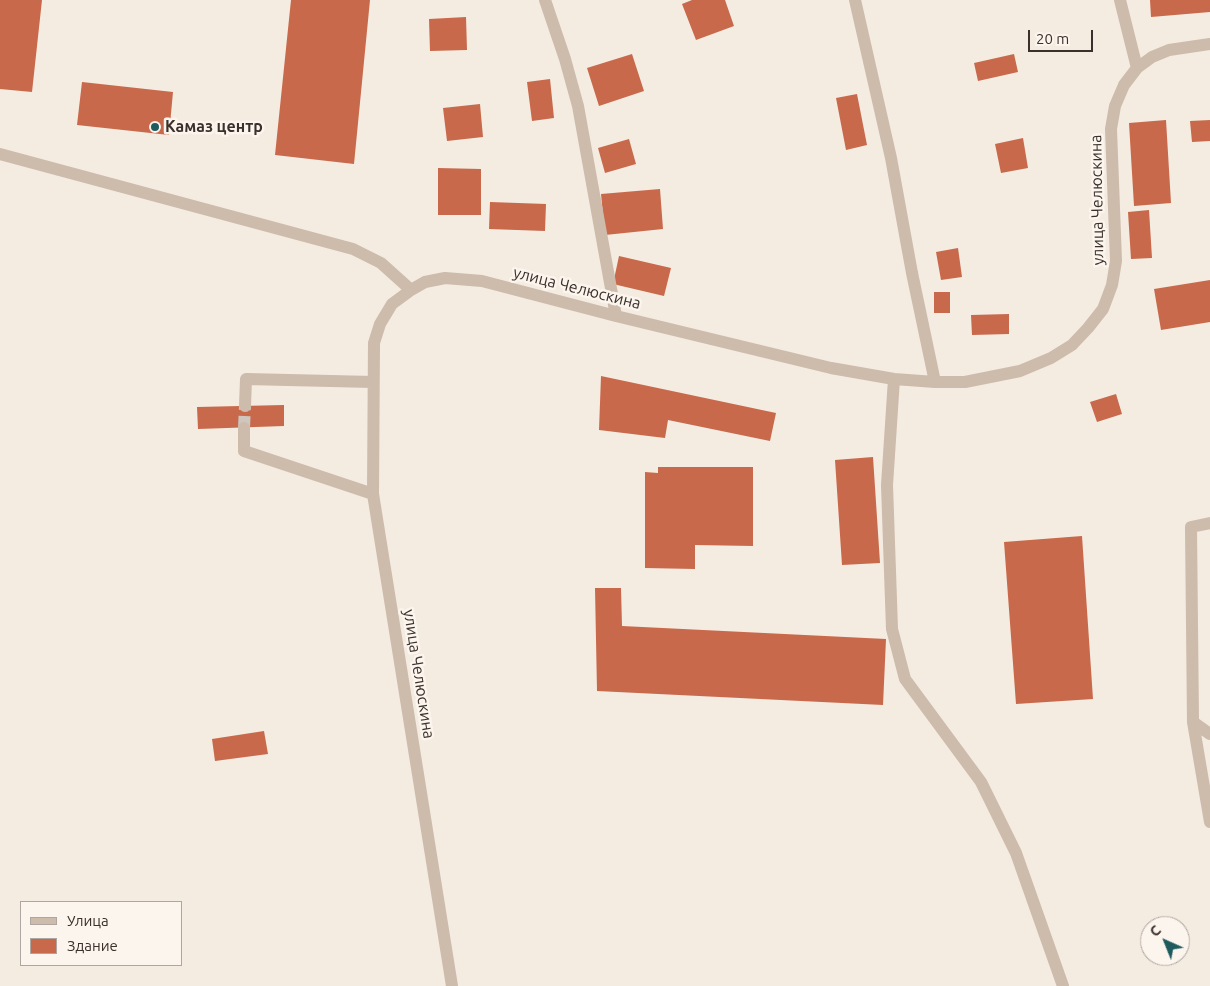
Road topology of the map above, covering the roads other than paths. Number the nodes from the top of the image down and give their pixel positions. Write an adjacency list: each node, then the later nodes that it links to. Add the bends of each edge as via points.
1 (545, 0): 8 (street, via 578,106)
2 (855, 0): 11 (street, via 891,158)
3 (1120, 0): 5 (street)
4 (1210, 44): 5 (street, via 1169,50)
5 (1137, 68): 11 (street, улица Челюскина, via 1124,85 1115,106 1111,129 1116,261 1112,286 1103,309 1072,345 1051,358 1020,370 965,382)
6 (0, 154): 7 (street, via 353,249 381,263)
7 (411, 290): 8 (street, улица Челюскина, via 425,282 445,278 482,281); 10 (street, улица Челюскина, via 392,304 380,324 374,343)
8 (616, 316): 9 (street, улица Челюскина, via 831,368)
9 (894, 379): 11 (street, улица Челюскина); 20 (street, via 887,485 892,629 903,671 981,782 1016,853)
10 (374, 382): 12 (street, via 246,379); 14 (street, улица Челюскина)
11 (935, 382)
12 (245, 406)
13 (244, 428): 14 (street, via 244,450)
14 (373, 494): 19 (street, улица Челюскина)
15 (1210, 523): 16 (street, via 1191,527)
16 (1193, 722): 17 (street); 18 (street)
17 (1210, 734)
18 (1210, 822)
19 (452, 986)
20 (1063, 986)

